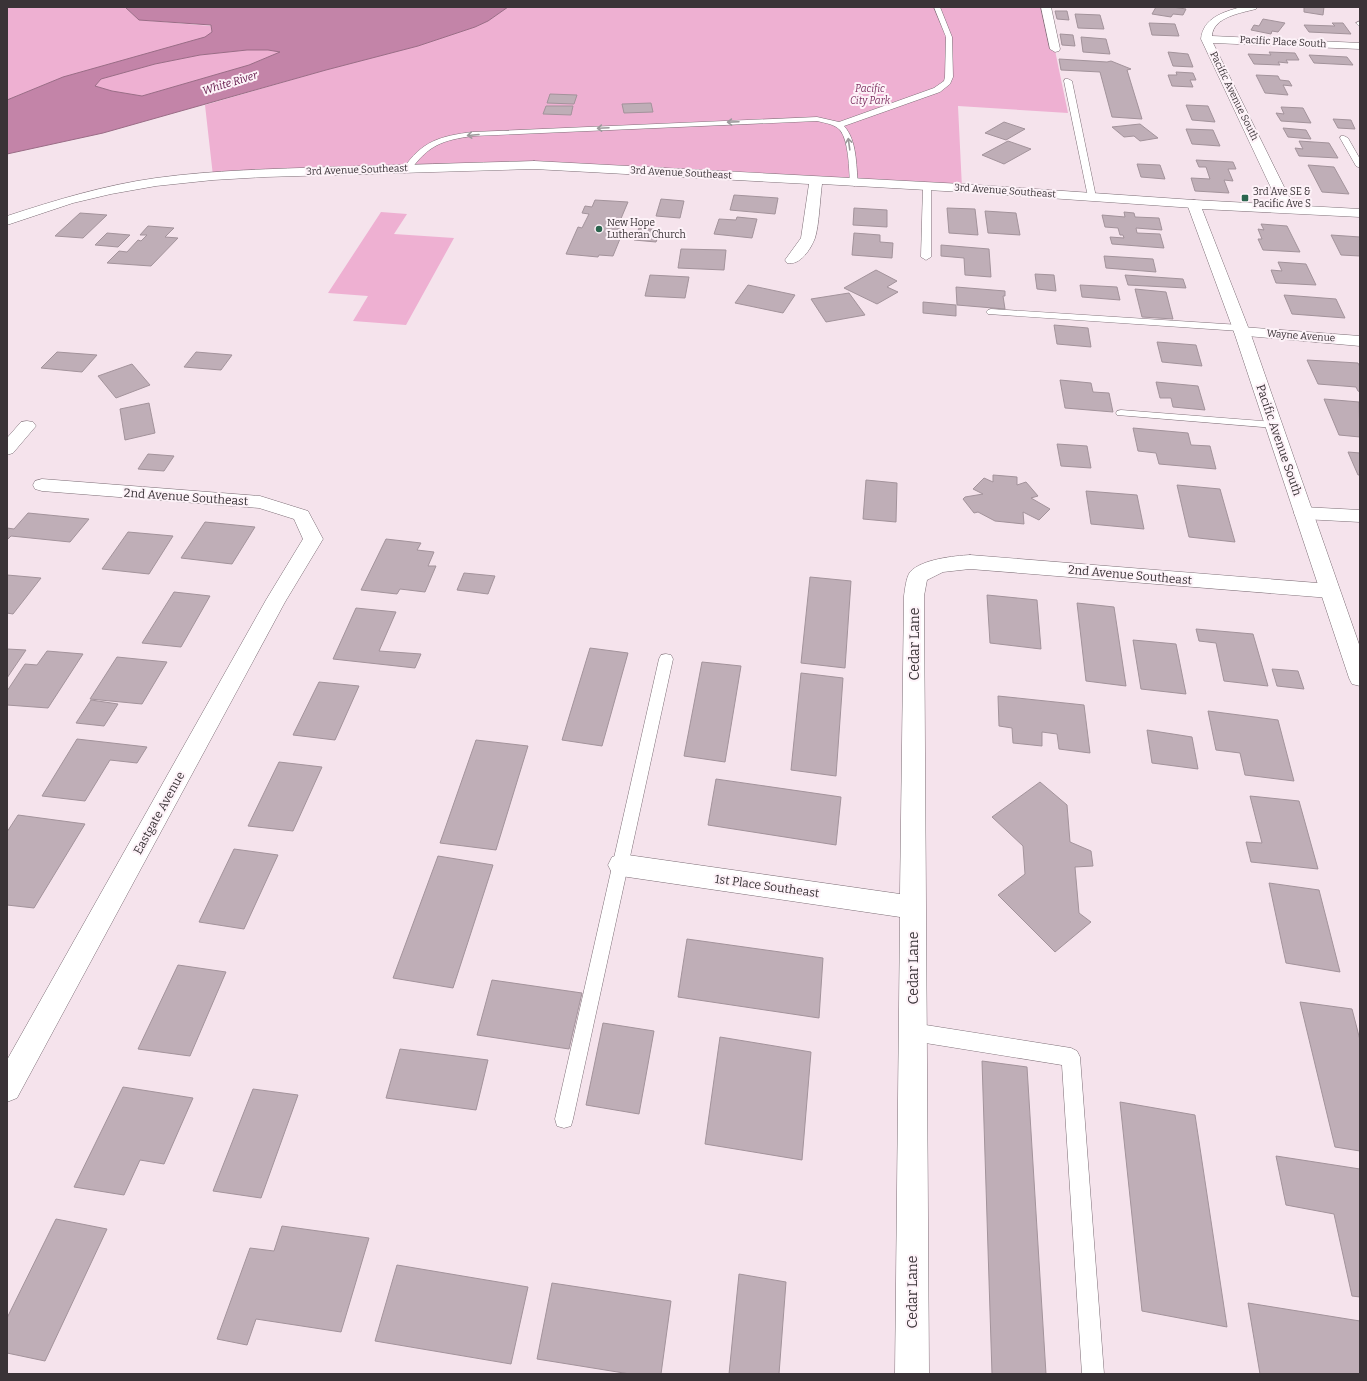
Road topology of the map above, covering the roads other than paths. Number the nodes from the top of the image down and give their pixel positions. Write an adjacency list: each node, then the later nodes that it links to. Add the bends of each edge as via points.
1 (937, 7): 8 (lane, via 949,37 947,82 937,90)
2 (1046, 7): 6 (street)
3 (1252, 7): 4 (street, Pacific Avenue South, via 1225,16 1211,24 1206,32)
4 (1206, 39): 5 (street, Pacific Place South); 17 (street, Pacific Avenue South)
5 (1360, 46)
6 (1055, 49)
7 (1068, 81): 15 (lane)
8 (839, 125): 11 (lane, one-way to 11, via 826,120 792,119 473,134 433,143 415,156); 13 (lane, one-way to 8, via 849,139)
9 (1344, 138): 10 (lane)
10 (1360, 166)
11 (407, 169): 12 (street, 3rd Avenue Southeast, via 534,165); 19 (street, 3rd Avenue Southeast, via 265,173 156,182 89,195)
12 (816, 180): 13 (street, 3rd Avenue Southeast); 21 (street, via 808,238)
13 (854, 182): 14 (street, 3rd Avenue Southeast)
14 (927, 186): 15 (street, 3rd Avenue Southeast); 20 (lane)
15 (1092, 197): 16 (street, 3rd Avenue Southeast)
16 (1194, 204): 17 (street, 3rd Avenue Southeast); 23 (street, Pacific Avenue South)
17 (1288, 209): 18 (street, 3rd Avenue Southeast)
18 (1360, 213)
19 (7, 221)
20 (926, 257)
21 (792, 260)
22 (991, 312): 23 (lane)
23 (1241, 330): 24 (street, Wayne Avenue); 27 (street, Pacific Avenue South)
24 (1360, 341)
25 (1121, 413): 27 (lane)
26 (27, 426): 28 (street)
27 (1274, 426): 30 (street, Pacific Avenue South)
28 (7, 449)
29 (42, 485): 32 (street, 2nd Avenue Southeast, via 260,502 301,515)
30 (1303, 513): 31 (street); 34 (street, Pacific Avenue South)
31 (1360, 516)
32 (313, 539): 40 (street, Eastgate Avenue, via 276,600)
33 (930, 568): 34 (street, 2nd Avenue Southeast, via 942,564 970,562); 38 (street, Cedar Lane, via 918,576 914,596)
34 (1330, 591): 36 (street, Pacific Avenue South)
35 (666, 659): 37 (lane)
36 (1359, 674)
37 (621, 865): 38 (street, 1st Place Southeast); 41 (lane)
38 (912, 907): 39 (street, Cedar Lane)
39 (913, 1032): 42 (street, Cedar Lane); 43 (lane, via 1071,1057)
40 (7, 1088)
41 (564, 1119)
42 (912, 1374)
43 (1093, 1374)

